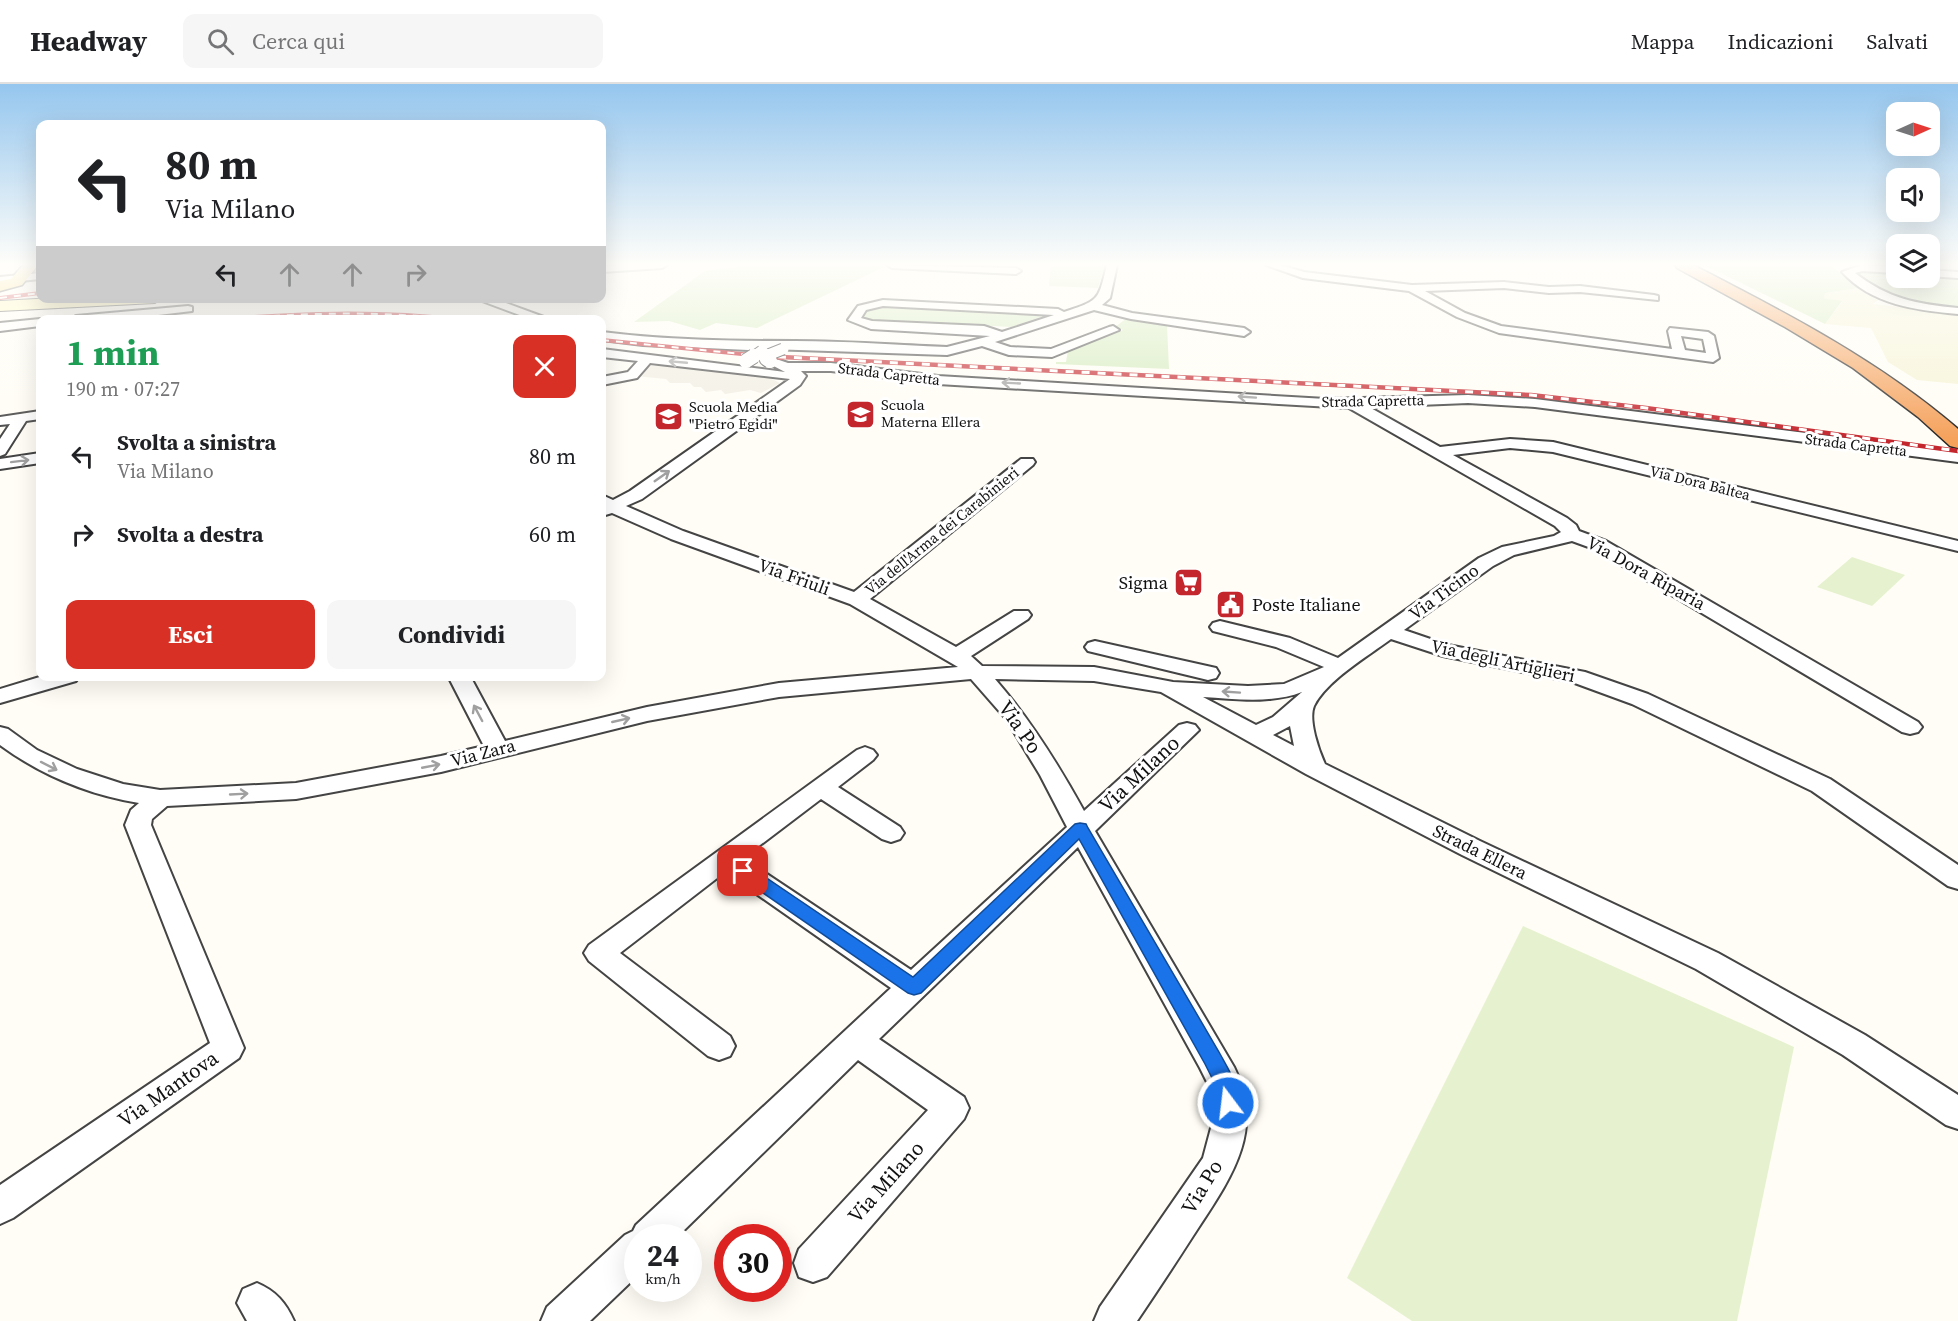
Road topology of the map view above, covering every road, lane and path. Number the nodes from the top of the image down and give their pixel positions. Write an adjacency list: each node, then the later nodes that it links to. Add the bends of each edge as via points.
1 (36, 323): 8 (street)
2 (863, 323): 11 (street, via 984,330)
3 (1041, 323): 11 (street)
4 (1179, 323): 10 (street)
5 (1482, 323): 15 (street, via 1499,329)
6 (1794, 323): 27 (highway, via 1846,353 1916,404)
7 (1808, 323): 26 (highway, via 1858,351)
8 (0, 327)
9 (1113, 330): 13 (street, via 1052,353 1009,351)
10 (1244, 332)
11 (1002, 335): 13 (street)
12 (606, 337): 14 (street)
13 (982, 342): 14 (street, via 936,352 816,346)
14 (768, 351): 18 (street, bridge, via 746,361); 19 (street)
15 (1679, 353)
16 (606, 354): 17 (street)
17 (647, 359): 18 (street, one-way to 17); 20 (street, via 632,375)
18 (718, 366): 21 (street)
19 (787, 367): 21 (street, via 798,374); 22 (street, Strada Capretta, one-way to 19, via 1326,403 1262,411 1223,409 1112,398 1049,385 938,380 831,367)
20 (606, 380)
21 (797, 380): 33 (street, one-way to 21, via 636,495)
22 (1352, 404): 27 (street, Strada Capretta, via 1468,399 1545,403); 29 (street, Via Dora Riparia)
23 (36, 415): 24 (street)
24 (22, 417): 25 (street); 28 (street)
25 (0, 420)
26 (1958, 427)
27 (1954, 451)
28 (0, 452)
29 (1440, 452): 35 (street, Via Dora Riparia, via 1562,522); 36 (street, Via Dora Baltea, via 1500,443 1553,447)
30 (36, 459): 32 (street, one-way to 30)
31 (1027, 462): 37 (street, Via dell'Arma dei Carabinieri)
32 (0, 464)
33 (606, 506)
34 (606, 506): 37 (street, Via Friuli)
35 (1570, 534): 40 (street, Via Ticino, via 1495,557); 50 (street, Via Dora Riparia, via 1600,545)
36 (1958, 546)
37 (856, 600): 42 (street, Via Friuli)
38 (1021, 615): 42 (street)
39 (1220, 627): 43 (street, via 1283,642)
40 (1389, 632): 43 (street, Via Ticino); 62 (street, Via degli Artiglieri, via 1443,650 1577,676 1617,689 1821,785)
41 (1095, 647): 44 (street)
42 (967, 664): 47 (street, Strada Ellera, via 1094,674); 54 (street, Via Zara, one-way to 42, via 746,695 934,674); 59 (street, Via Po, via 1015,716)
43 (1334, 670): 49 (street, Via Ticino)
44 (1208, 673)
45 (51, 681): 48 (street)
46 (462, 681): 54 (street, one-way to 46)
47 (1168, 687): 49 (street, one-way to 47); 51 (street, Strada Ellera)
48 (0, 696)
49 (1295, 698): 51 (street, Via Ticino, via 1281,722); 56 (street, via 1305,748)
50 (1910, 727)
51 (1243, 728): 56 (street, Strada Ellera)
52 (1187, 730): 59 (street, Via Milano)
53 (0, 734): 58 (street, Via Zara, one-way to 58, via 68,776 120,792)
54 (497, 749): 58 (street, Via Zara, one-way to 54, via 296,790 419,768)
55 (865, 755): 57 (street)
56 (1315, 769): 66 (street, Strada Ellera, via 1707,961 1854,1045)
57 (820, 787): 60 (street); 61 (street)
58 (160, 798): 67 (street, Via Mantova, via 140,816 138,825 228,1048)
59 (1080, 828): 63 (street, Via Milano); 72 (street, Via Po, via 1212,1058 1227,1088 1230,1119 1218,1167)
60 (891, 833)
61 (724, 858): 63 (street); 65 (street, via 599,953)
62 (1958, 879)
63 (914, 988): 64 (street, Via Milano)
64 (856, 1041): 68 (street, Via Milano); 70 (street, Via Milano, via 952,1108)
65 (719, 1046)
66 (1958, 1114)
67 (0, 1206)
68 (664, 1224)
69 (624, 1261): 71 (street)
70 (813, 1263)
71 (561, 1321)
72 (1114, 1321)

